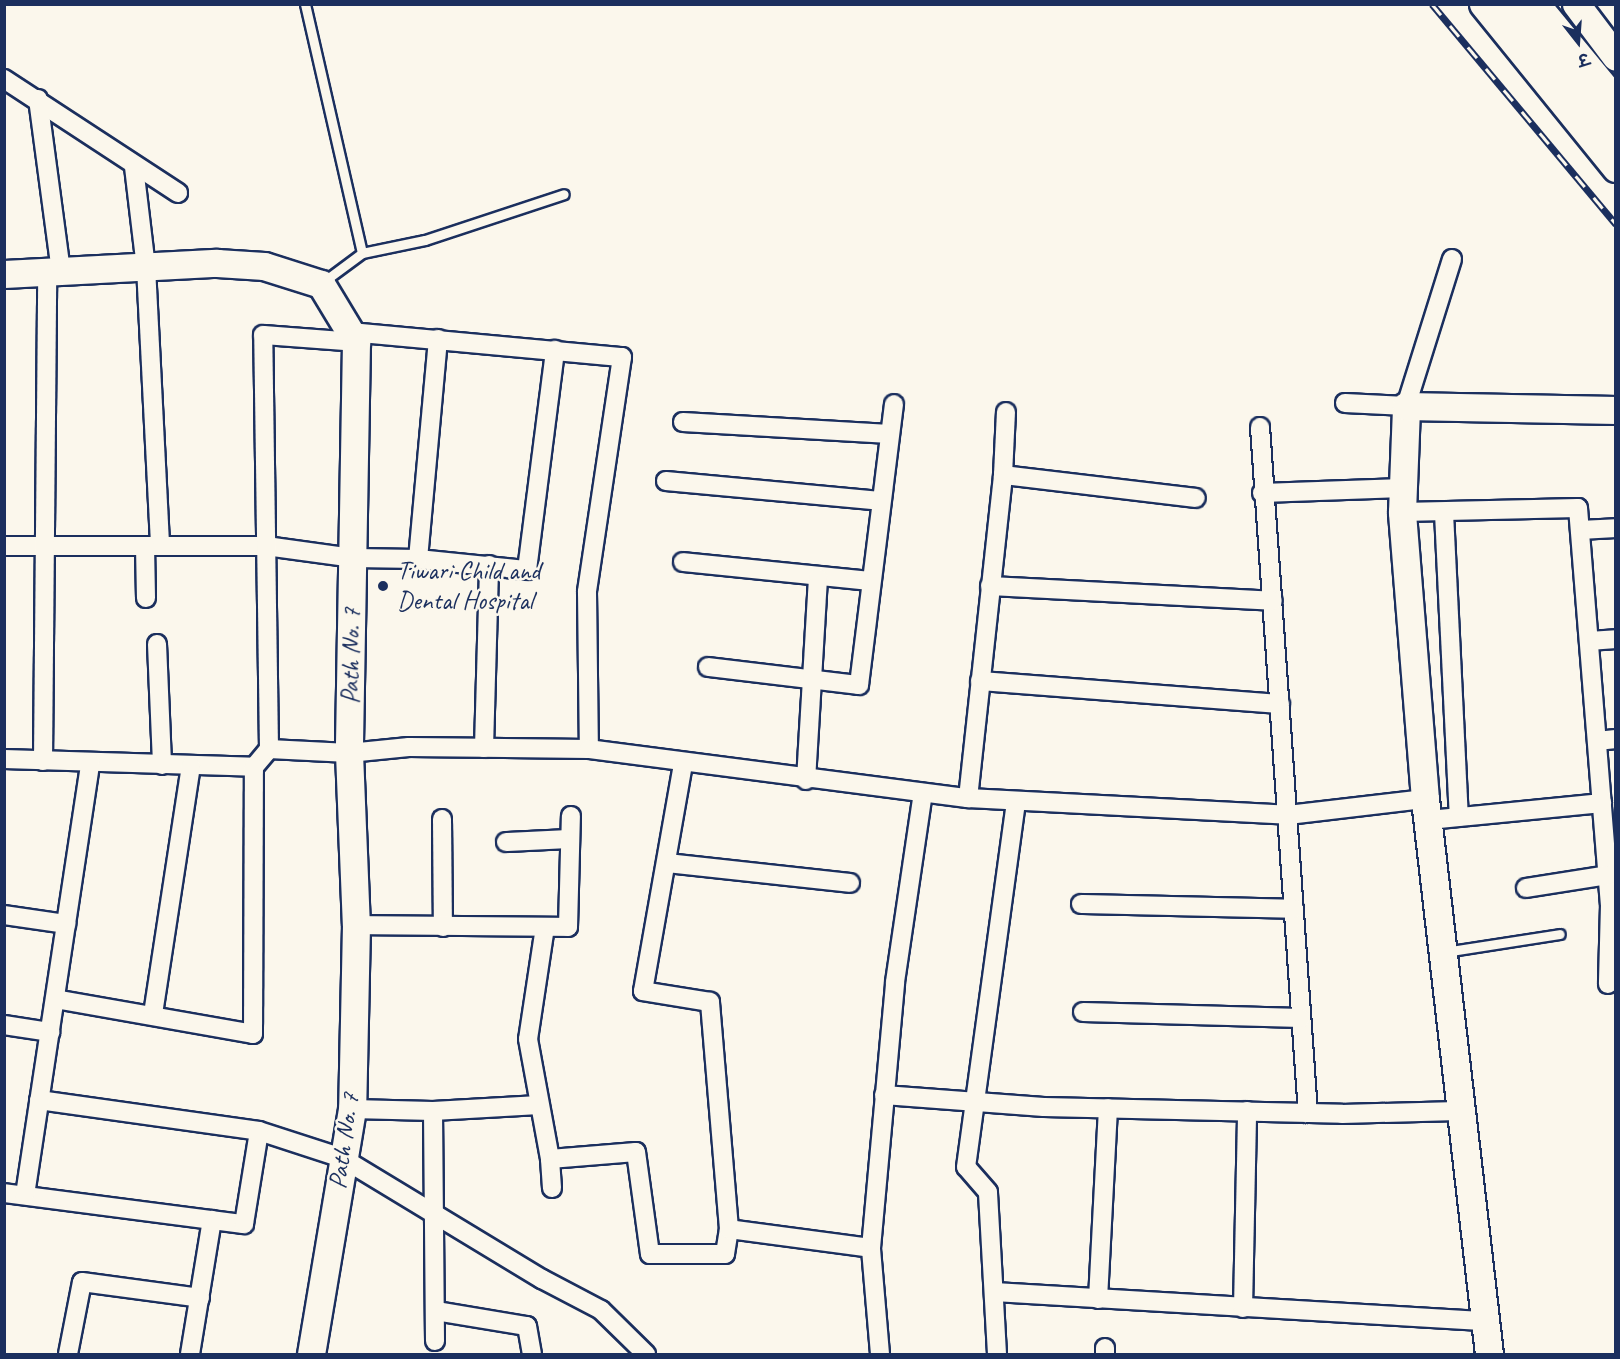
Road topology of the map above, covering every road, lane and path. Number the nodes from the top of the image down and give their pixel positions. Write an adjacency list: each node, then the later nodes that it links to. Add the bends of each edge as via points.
1 (305, 4): 15 (lane)
2 (1483, 4): 12 (street)
3 (1510, 4): 10 (street)
4 (1536, 4): 9 (street)
5 (1576, 4): 6 (street)
6 (1616, 57)
7 (4, 79): 8 (street)
8 (38, 99): 11 (street); 18 (street)
9 (1616, 101)
10 (1616, 133)
11 (134, 167): 13 (street); 17 (street)
12 (1616, 168)
13 (178, 193)
14 (564, 194): 15 (lane, via 424,240)
15 (362, 253): 20 (lane)
16 (1452, 259): 26 (street)
17 (146, 267): 18 (street); 20 (street, via 217,263 264,266); 43 (street)
18 (54, 271): 19 (street); 42 (street)
19 (4, 274)
20 (321, 284): 21 (street)
21 (353, 337): 22 (street); 44 (street, via 263,335); 45 (street, Path No. 7)
22 (438, 339): 23 (street); 46 (street)
23 (555, 350): 48 (street, via 527,570); 65 (street, via 622,357 587,592)
24 (1345, 403): 26 (street)
25 (894, 404): 31 (street)
26 (1406, 406): 27 (street); 36 (street)
27 (1616, 410)
28 (1006, 412): 32 (street)
29 (683, 422): 31 (street)
30 (1260, 427): 34 (street)
31 (890, 434): 37 (street)
32 (1003, 475): 35 (street); 51 (street)
33 (666, 481): 37 (street)
34 (1262, 493): 36 (street); 53 (street)
35 (1196, 498)
36 (1403, 500): 38 (street); 79 (street)
37 (880, 501): 50 (street)
38 (1444, 513): 40 (street, via 1578,508); 82 (street)
39 (1616, 528): 40 (street)
40 (1580, 530): 55 (street)
41 (4, 546): 42 (street)
42 (46, 546): 43 (street); 68 (street)
43 (153, 546): 44 (street); 52 (street)
44 (266, 546): 45 (street); 64 (street)
45 (354, 558): 46 (street); 66 (street, Path No. 7)
46 (418, 559): 48 (street)
47 (683, 562): 49 (street)
48 (489, 565): 63 (street)
49 (818, 578): 50 (street); 58 (street)
50 (871, 581): 58 (street, via 859,685)
51 (990, 586): 53 (street); 59 (street)
52 (146, 598)
53 (1273, 601): 60 (street)
54 (1616, 639): 55 (street)
55 (1588, 641): 62 (street)
56 (157, 644): 71 (street)
57 (708, 666): 58 (street)
58 (811, 679): 74 (street)
59 (980, 681): 60 (street); 76 (street)
60 (1280, 704): 80 (street)
61 (1616, 739): 62 (street)
62 (1597, 741): 78 (street)
63 (484, 748): 65 (street); 66 (street, via 409,747)
64 (269, 749): 66 (street); 73 (street)
65 (590, 749): 70 (street)
66 (349, 753): 94 (street, Path No. 7)
67 (4, 759): 68 (street)
68 (43, 761): 69 (street)
69 (90, 763): 71 (street); 93 (street)
70 (683, 763): 74 (street); 86 (street)
71 (162, 765): 72 (street)
72 (191, 766): 73 (street); 102 (street)
73 (254, 767): 102 (street, via 253,1034)
74 (806, 780): 75 (street)
75 (923, 793): 76 (street); 106 (street, via 895,982)
76 (968, 798): 77 (street)
77 (1016, 801): 80 (street); 108 (street)
78 (1602, 803): 82 (street); 87 (street)
79 (1427, 810): 80 (street); 82 (street); 98 (street)
80 (1288, 814): 91 (street)
81 (571, 816): 84 (street)
82 (1459, 817)
83 (442, 819): 95 (street)
84 (570, 839): 85 (street); 96 (street, via 568,927)
85 (506, 842)
86 (667, 863): 88 (street); 124 (street, via 643,991 710,1002)
87 (1608, 876): 89 (street); 99 (street)
88 (850, 883)
89 (1526, 888)
90 (1081, 904): 91 (street)
91 (1294, 909): 103 (street)
92 (4, 915): 93 (street)
93 (66, 924): 100 (street)
94 (356, 925): 95 (street); 111 (street, Path No. 7)
95 (443, 927): 96 (street)
96 (545, 927): 109 (street, via 528,1039)
97 (1560, 933): 98 (lane)
98 (1444, 952): 113 (street)
99 (1608, 984)
100 (55, 999): 102 (street); 105 (street)
101 (1083, 1012): 103 (street)
102 (153, 1014)
103 (1302, 1018): 115 (street)
104 (4, 1024): 105 (street)
105 (50, 1032): 107 (street)
106 (884, 1095): 108 (street); 125 (street)
107 (39, 1100): 116 (street); 121 (street)
108 (977, 1103): 110 (street); 126 (street, via 966,1167 988,1192)
109 (539, 1105): 112 (street); 118 (street)
110 (1108, 1108): 114 (street); 128 (street)
111 (352, 1109): 112 (street); 117 (street, Path No. 7)
112 (433, 1111): 122 (street)
113 (1458, 1111): 115 (street); 131 (street)
114 (1247, 1112): 115 (street); 129 (street)
115 (1308, 1113)
116 (259, 1131): 117 (street); 123 (street, via 244,1224)
117 (342, 1158): 122 (street); 135 (street, Path No. 7)
118 (550, 1159): 119 (street); 124 (street, via 636,1152 650,1254 725,1254)
119 (552, 1188)
120 (4, 1193): 121 (street)
121 (25, 1195): 123 (street)
122 (431, 1211): 130 (street); 137 (street, via 542,1280 601,1310)
123 (213, 1220): 127 (street)
124 (729, 1229): 125 (street)
125 (871, 1248): 138 (street)
126 (995, 1292): 128 (street); 139 (street)
127 (200, 1298): 133 (street, via 82,1282); 134 (street)
128 (1098, 1299): 129 (street)
129 (1243, 1308): 131 (street)
130 (436, 1311): 132 (street); 136 (street, via 527,1326)
131 (1485, 1321): 140 (street)
132 (435, 1341)
133 (68, 1354)
134 (190, 1354)
135 (311, 1354)
136 (532, 1354)
137 (646, 1354)
138 (880, 1354)
139 (997, 1354)
140 (1489, 1354)

